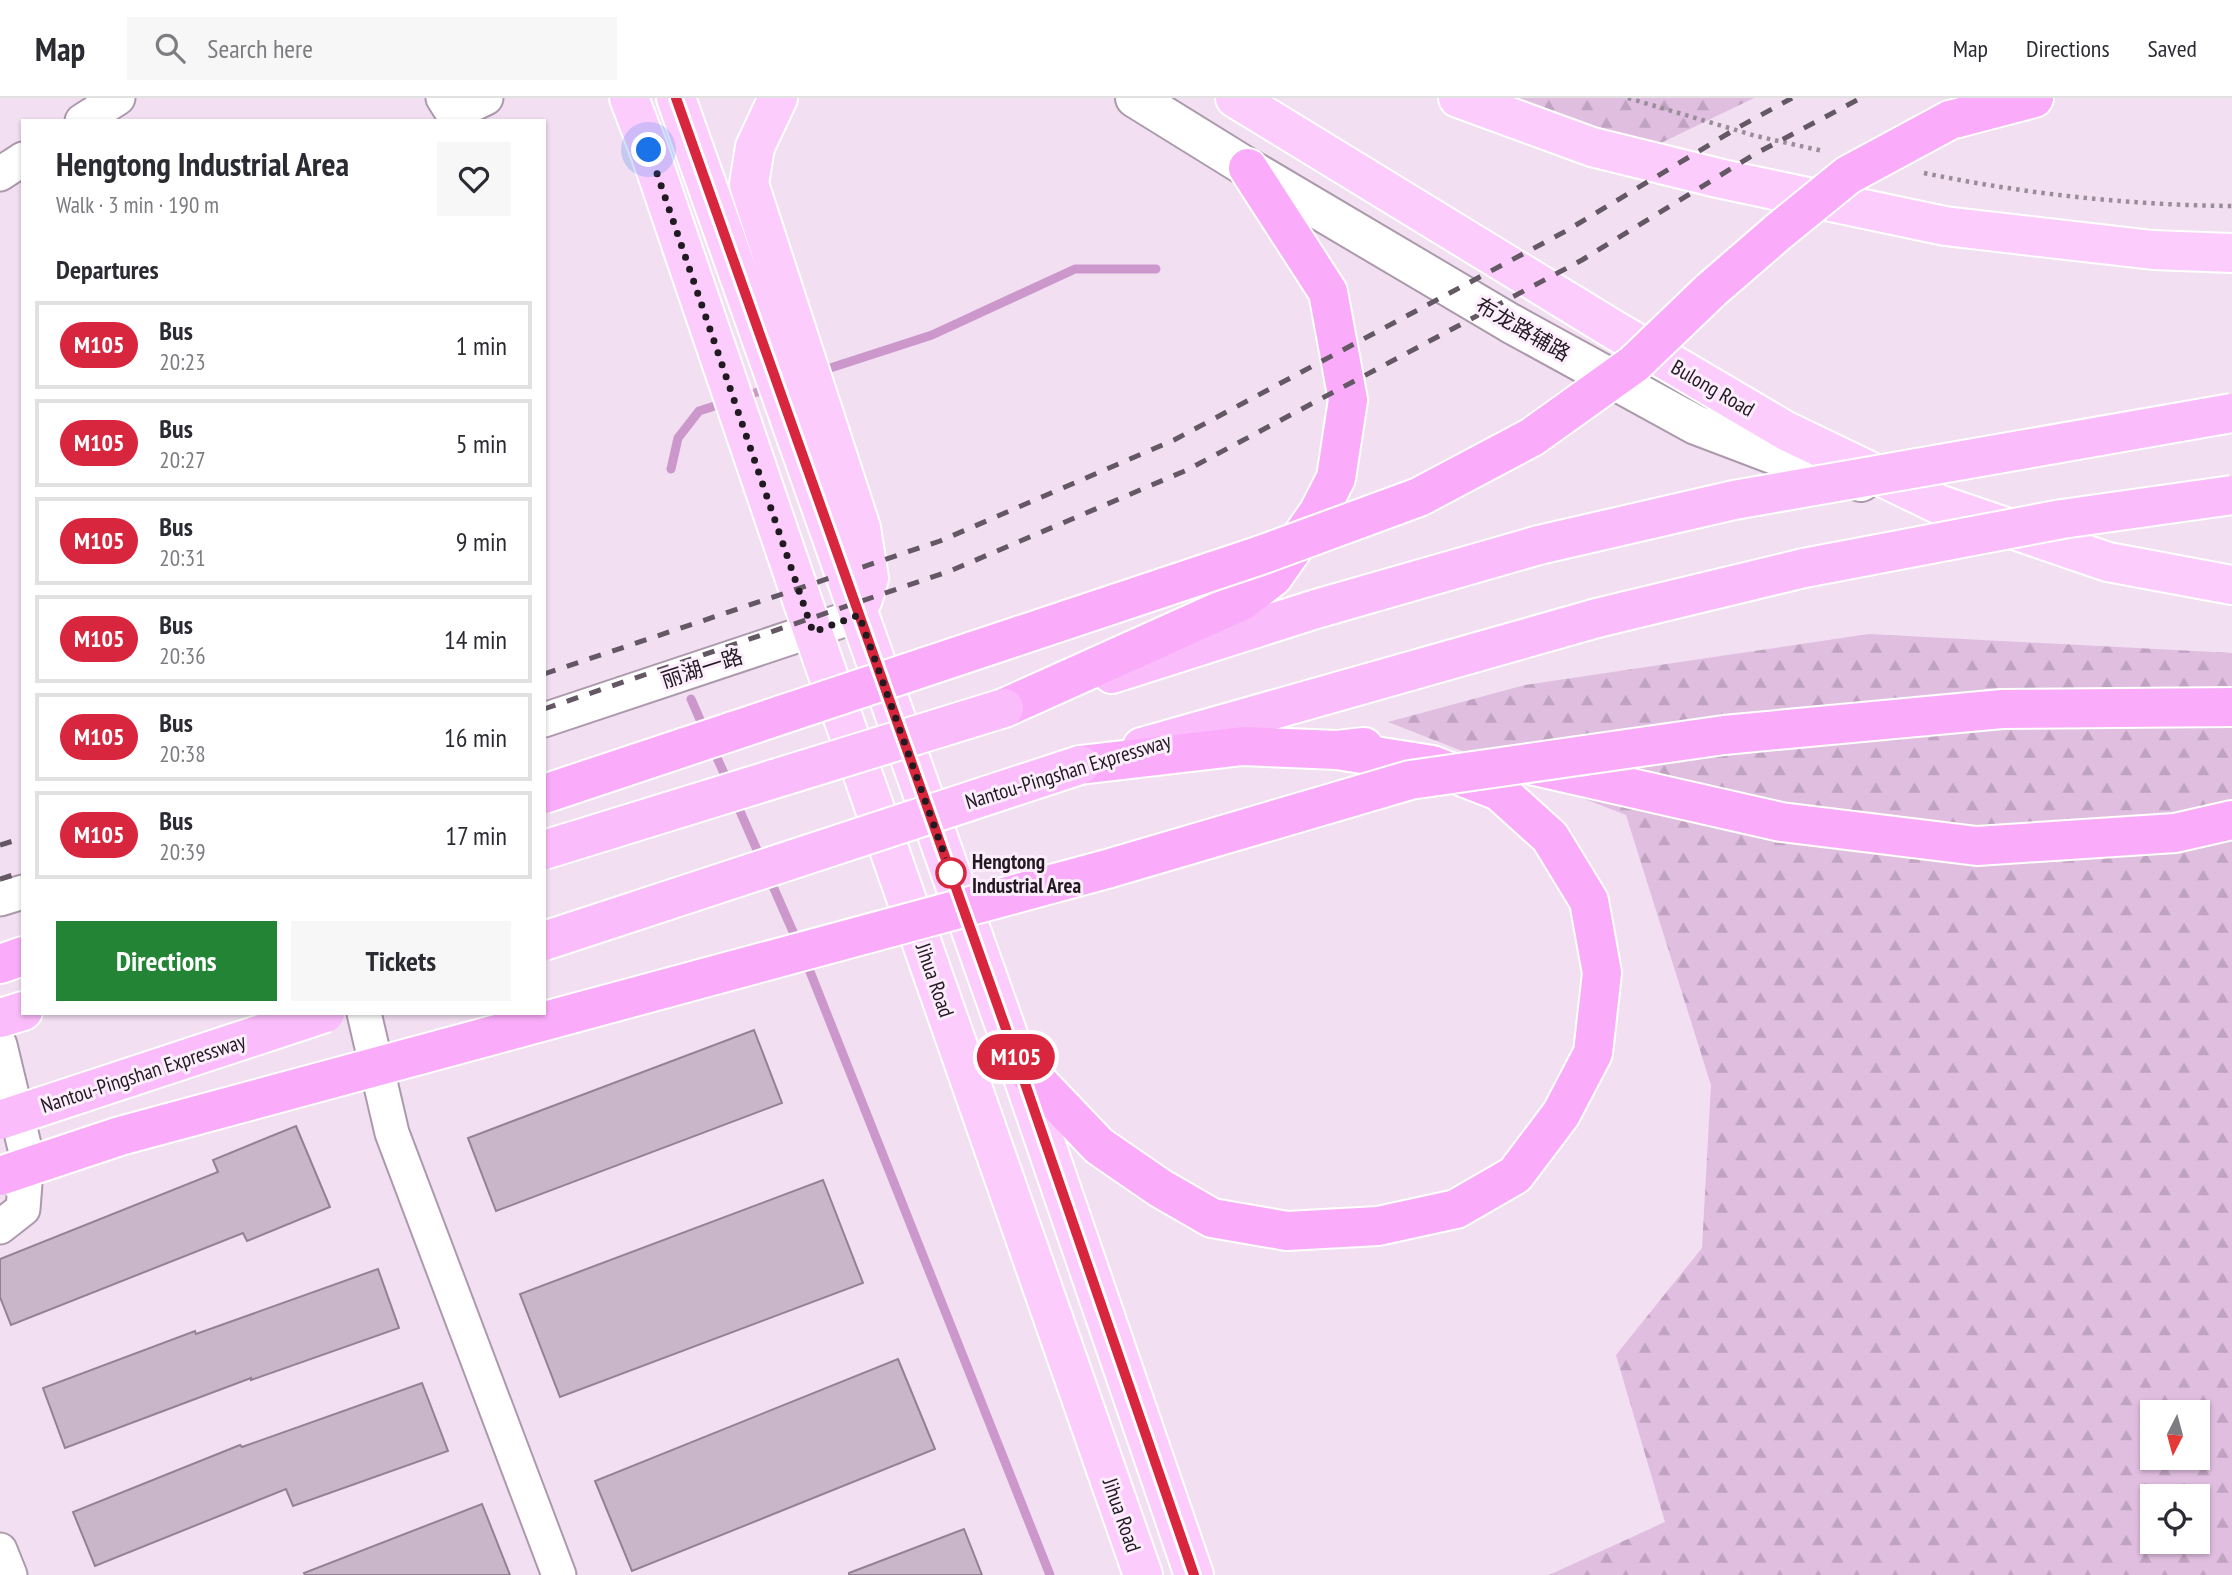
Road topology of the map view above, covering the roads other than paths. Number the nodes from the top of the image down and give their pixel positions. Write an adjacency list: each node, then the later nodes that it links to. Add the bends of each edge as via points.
1 (118, 98): 11 (street)
2 (443, 98): 3 (street, via 453,114)
3 (486, 98)
4 (629, 98): 22 (main road, Jihua Road)
5 (676, 98): 16 (main road)
6 (778, 98): 16 (main road, via 755,146 749,184)
7 (1135, 98): 13 (main road, 布龙路辅路)
8 (1235, 98): 19 (main road, Bulong Road, via 1786,431)
9 (1458, 98): 15 (main road, via 1592,147 1945,226 2153,250)
10 (2034, 98): 28 (highway, bridge, via 1950,120 1848,175 1711,290 1634,364 1543,429 1419,497 1261,555)
11 (85, 119)
12 (21, 160): 14 (street)
13 (1248, 168): 19 (main road, 布龙路辅路, via 1510,323 1696,425 1783,458); 24 (highway, via 1328,292 1348,400 1336,478 1318,513 1273,577 1242,601)
14 (0, 174)
15 (2232, 253)
16 (771, 312): 21 (main road, via 830,483)
17 (2232, 413): 24 (highway, bridge, via 1734,500 1539,545 1316,609)
18 (2232, 495): 27 (highway, Nantou-Pingshan Expressway, bridge, via 2062,519 1804,568 1597,618)
19 (1938, 505): 20 (main road, Bulong Road, via 2108,562)
20 (2232, 585)
21 (859, 615): 22 (street, 丽湖一路); 41 (main road)
22 (813, 632): 25 (street, 丽湖一路); 48 (main road, Jihua Road)
23 (2232, 707): 43 (highway, bridge, via 1988,711 1724,735 1410,780 1080,876 120,1136)
24 (1004, 708): 30 (highway, bridge)
25 (546, 719)
26 (1337, 750): 27 (highway, via 1243,746); 29 (highway, via 1430,742 1781,822 1977,846 2175,833); 41 (highway, via 1432,765 1499,791 1550,837 1589,901 1602,973 1593,1053 1562,1114 1515,1175 1456,1209 1378,1226 1287,1231 1212,1218 1099,1146)
27 (1080, 765): 33 (highway, Nantou-Pingshan Expressway, bridge)
28 (546, 793)
29 (2232, 820)
30 (546, 849)
31 (21, 893): 32 (street)
32 (0, 899)
33 (546, 940)
34 (21, 957): 35 (highway)
35 (0, 964)
36 (21, 1012): 39 (highway)
37 (319, 1015): 42 (highway, Nantou-Pingshan Expressway, bridge)
38 (364, 1015): 47 (street, via 392,1133)
39 (0, 1018)
40 (0, 1045): 44 (street, via 27,1157 23,1209)
41 (1017, 1060): 49 (main road)
42 (0, 1121)
43 (0, 1176)
44 (0, 1227)
45 (0, 1550): 46 (street)
46 (10, 1575)
47 (559, 1575)
48 (1143, 1575)
49 (1194, 1575)

